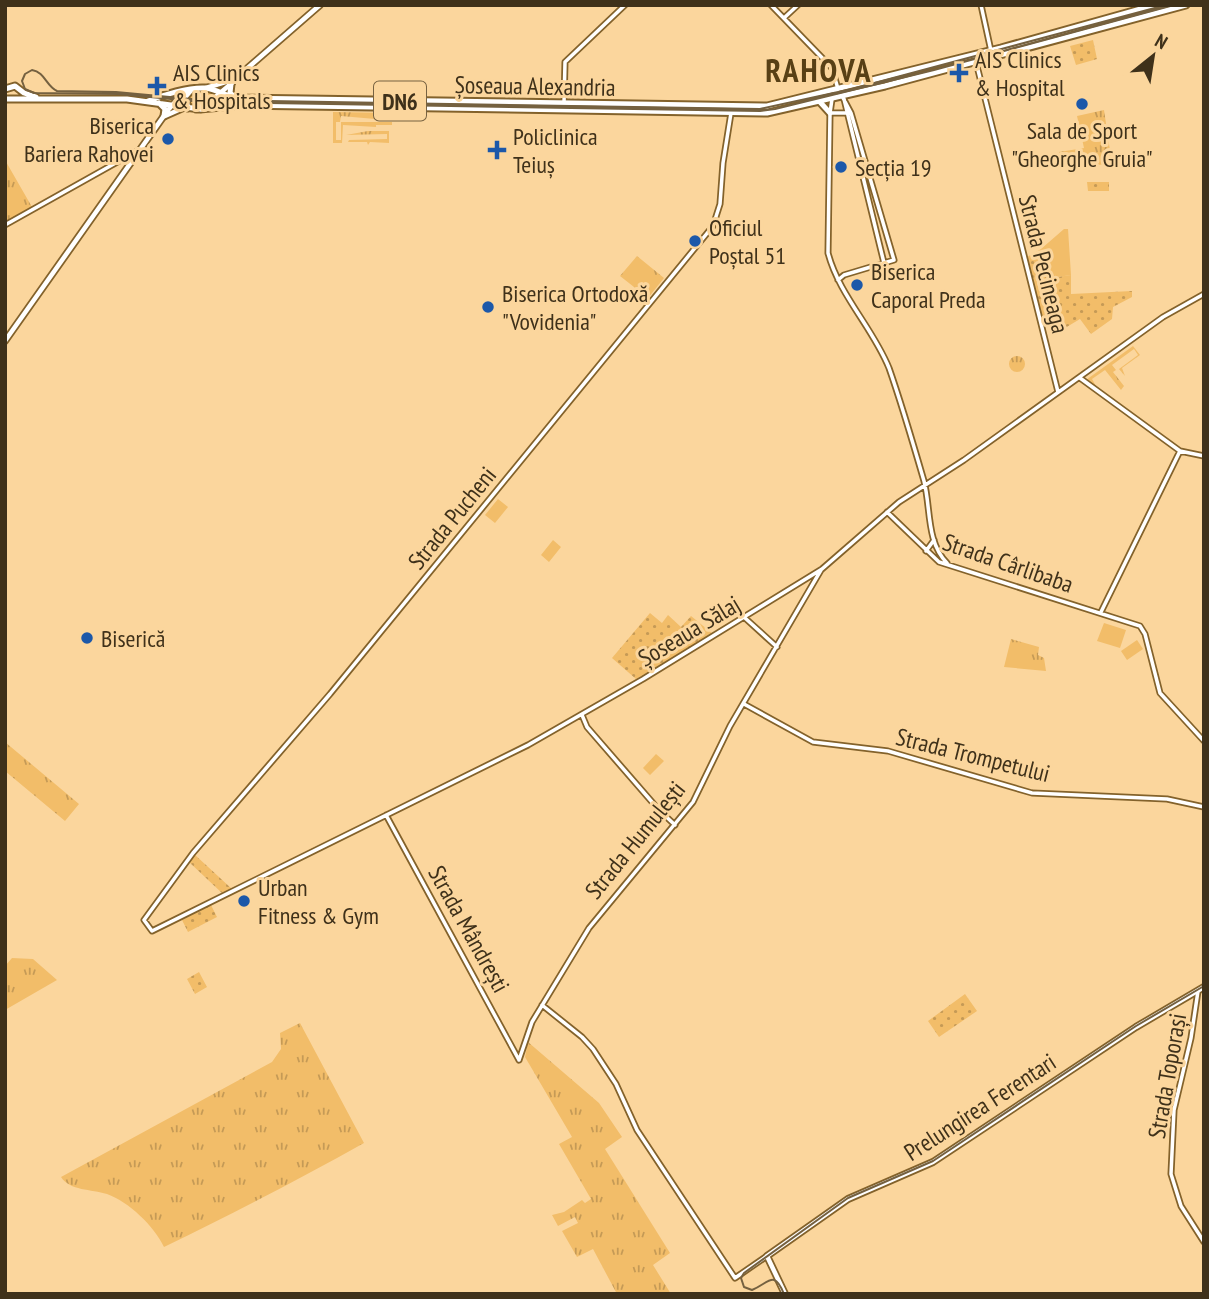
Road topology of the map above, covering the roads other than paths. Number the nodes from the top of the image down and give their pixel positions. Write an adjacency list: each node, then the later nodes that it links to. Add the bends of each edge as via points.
1 (320, 5): 12 (main road)
2 (625, 5): 27 (street, via 565,62)
3 (771, 5): 9 (street)
4 (798, 5): 9 (street)
5 (981, 5): 10 (street)
6 (1154, 5): 8 (street); 10 (main road, DN6)
7 (1186, 5): 8 (main road, DN6)
8 (1155, 14): 11 (main road, DN6)
9 (784, 18): 16 (street, via 832,68)
10 (991, 51): 16 (main road, DN6)
11 (976, 62): 20 (main road, DN6); 49 (street, Strada Pecineaga)
12 (233, 81): 14 (main road); 18 (main road); 19 (main road, via 230,93)
13 (7, 88): 15 (main road, Șoseaua Alexandria / DN6, via 14,85); 21 (main road, DN6)
14 (206, 88): 17 (main road, Șoseaua Alexandria / DN6); 18 (main road, Șoseaua Alexandria / DN6)
15 (19, 89): 21 (main road); 22 (main road, Șoseaua Alexandria / DN6)
16 (838, 89): 20 (street); 23 (street); 27 (main road, Șoseaua Alexandria / DN6, via 766,106)
17 (190, 90): 24 (main road, Șoseaua Alexandria / DN6); 28 (main road); 29 (main road, via 184,99); 30 (main road, via 202,99)
18 (220, 94): 19 (main road, Șoseaua Alexandria / DN6); 30 (main road)
19 (236, 98): 27 (main road, Șoseaua Alexandria / DN6)
20 (844, 98): 23 (main road, DN6); 34 (street); 36 (street)
21 (9, 99): 22 (main road, Șoseaua Alexandria / DN6)
22 (41, 99): 24 (main road, Șoseaua Alexandria / DN6)
23 (832, 99): 25 (main road, Șoseaua Alexandria / DN6); 33 (street)
24 (148, 101): 26 (main road, Șoseaua Alexandria / DN6)
25 (820, 102): 32 (main road, Șoseaua Alexandria / DN6, via 775,112); 33 (main road)
26 (159, 103): 28 (main road, Șoseaua Alexandria / DN6); 35 (main road)
27 (564, 103): 31 (street)
28 (172, 105): 29 (main road, Șoseaua Alexandria / DN6); 35 (main road)
29 (186, 108): 30 (main road, Șoseaua Alexandria / DN6); 35 (main road)
30 (198, 109): 31 (main road, Șoseaua Alexandria / DN6, via 242,105)
31 (564, 111): 32 (main road, Șoseaua Alexandria / DN6)
32 (731, 113): 69 (street, Strada Pucheni, via 713,226 338,685 193,853 144,920)
33 (830, 113): 34 (street); 45 (street, via 827,244)
34 (847, 113): 37 (street)
35 (164, 116): 38 (main road)
36 (858, 135): 37 (street); 39 (street)
37 (852, 136): 40 (street)
38 (141, 151): 43 (street); 47 (main road)
39 (866, 164): 40 (street); 41 (street)
40 (859, 166): 42 (street)
41 (878, 204): 42 (street); 44 (street, via 894,260)
42 (870, 206): 44 (street)
43 (5, 225)
44 (884, 263): 45 (street)
45 (838, 281): 52 (street, via 887,363)
46 (1204, 295): 48 (street, Șoseaua Sălaj, via 1163,317)
47 (5, 341)
48 (1079, 377): 49 (street, Șoseaua Sălaj); 50 (street)
49 (1058, 392): 52 (street, Șoseaua Sălaj)
50 (1180, 451): 51 (street); 60 (street)
51 (1204, 456)
52 (925, 485): 53 (street, Șoseaua Sălaj); 54 (street)
53 (887, 512): 55 (street, Strada Cârlibaba); 57 (street, Șoseaua Sălaj)
54 (934, 540): 55 (street); 56 (street)
55 (926, 551): 56 (street, Strada Cârlibaba)
56 (947, 563): 60 (street, Strada Cârlibaba)
57 (822, 569): 58 (street, Șoseaua Sălaj); 59 (street, Strada Humulești)
58 (800, 583): 59 (street, via 807,583); 61 (street, Șoseaua Sălaj)
59 (809, 591): 62 (street, Strada Humulești)
60 (1101, 612): 65 (street, Strada Cârlibaba, via 1133,622 1145,632 1160,693)
61 (744, 618): 62 (street); 64 (street, Șoseaua Sălaj)
62 (777, 647): 63 (street, Strada Humulești)
63 (743, 704): 66 (street, Strada Trompetului, via 815,743 884,750 1032,793 1172,799); 68 (street, Strada Humulești, via 693,802)
64 (582, 715): 67 (street, Șoseaua Sălaj); 68 (street, via 587,727)
65 (1204, 741)
66 (1204, 807)
67 (386, 815): 69 (street, Șoseaua Sălaj); 73 (street, Strada Mândrești)
68 (675, 825): 72 (street, Strada Humulești, via 597,916)
69 (152, 931)
70 (1204, 987): 71 (main road, Prelungirea Ferentari)
71 (1198, 991): 74 (street, Strada Toporași, via 1174,1113 1171,1174 1181,1206); 75 (main road, Prelungirea Ferentari, via 1126,1033 933,1162 845,1201)
72 (542, 1005): 73 (street, Strada Humulești); 76 (street, Prelungirea Ferentari, via 590,1045 616,1084 631,1118 735,1278)
73 (519, 1060)
74 (1204, 1242)
75 (774, 1253): 76 (main road, Prelungirea Ferentari); 77 (main road)
76 (767, 1256): 77 (main road)
77 (772, 1265): 78 (main road)
78 (785, 1294)

